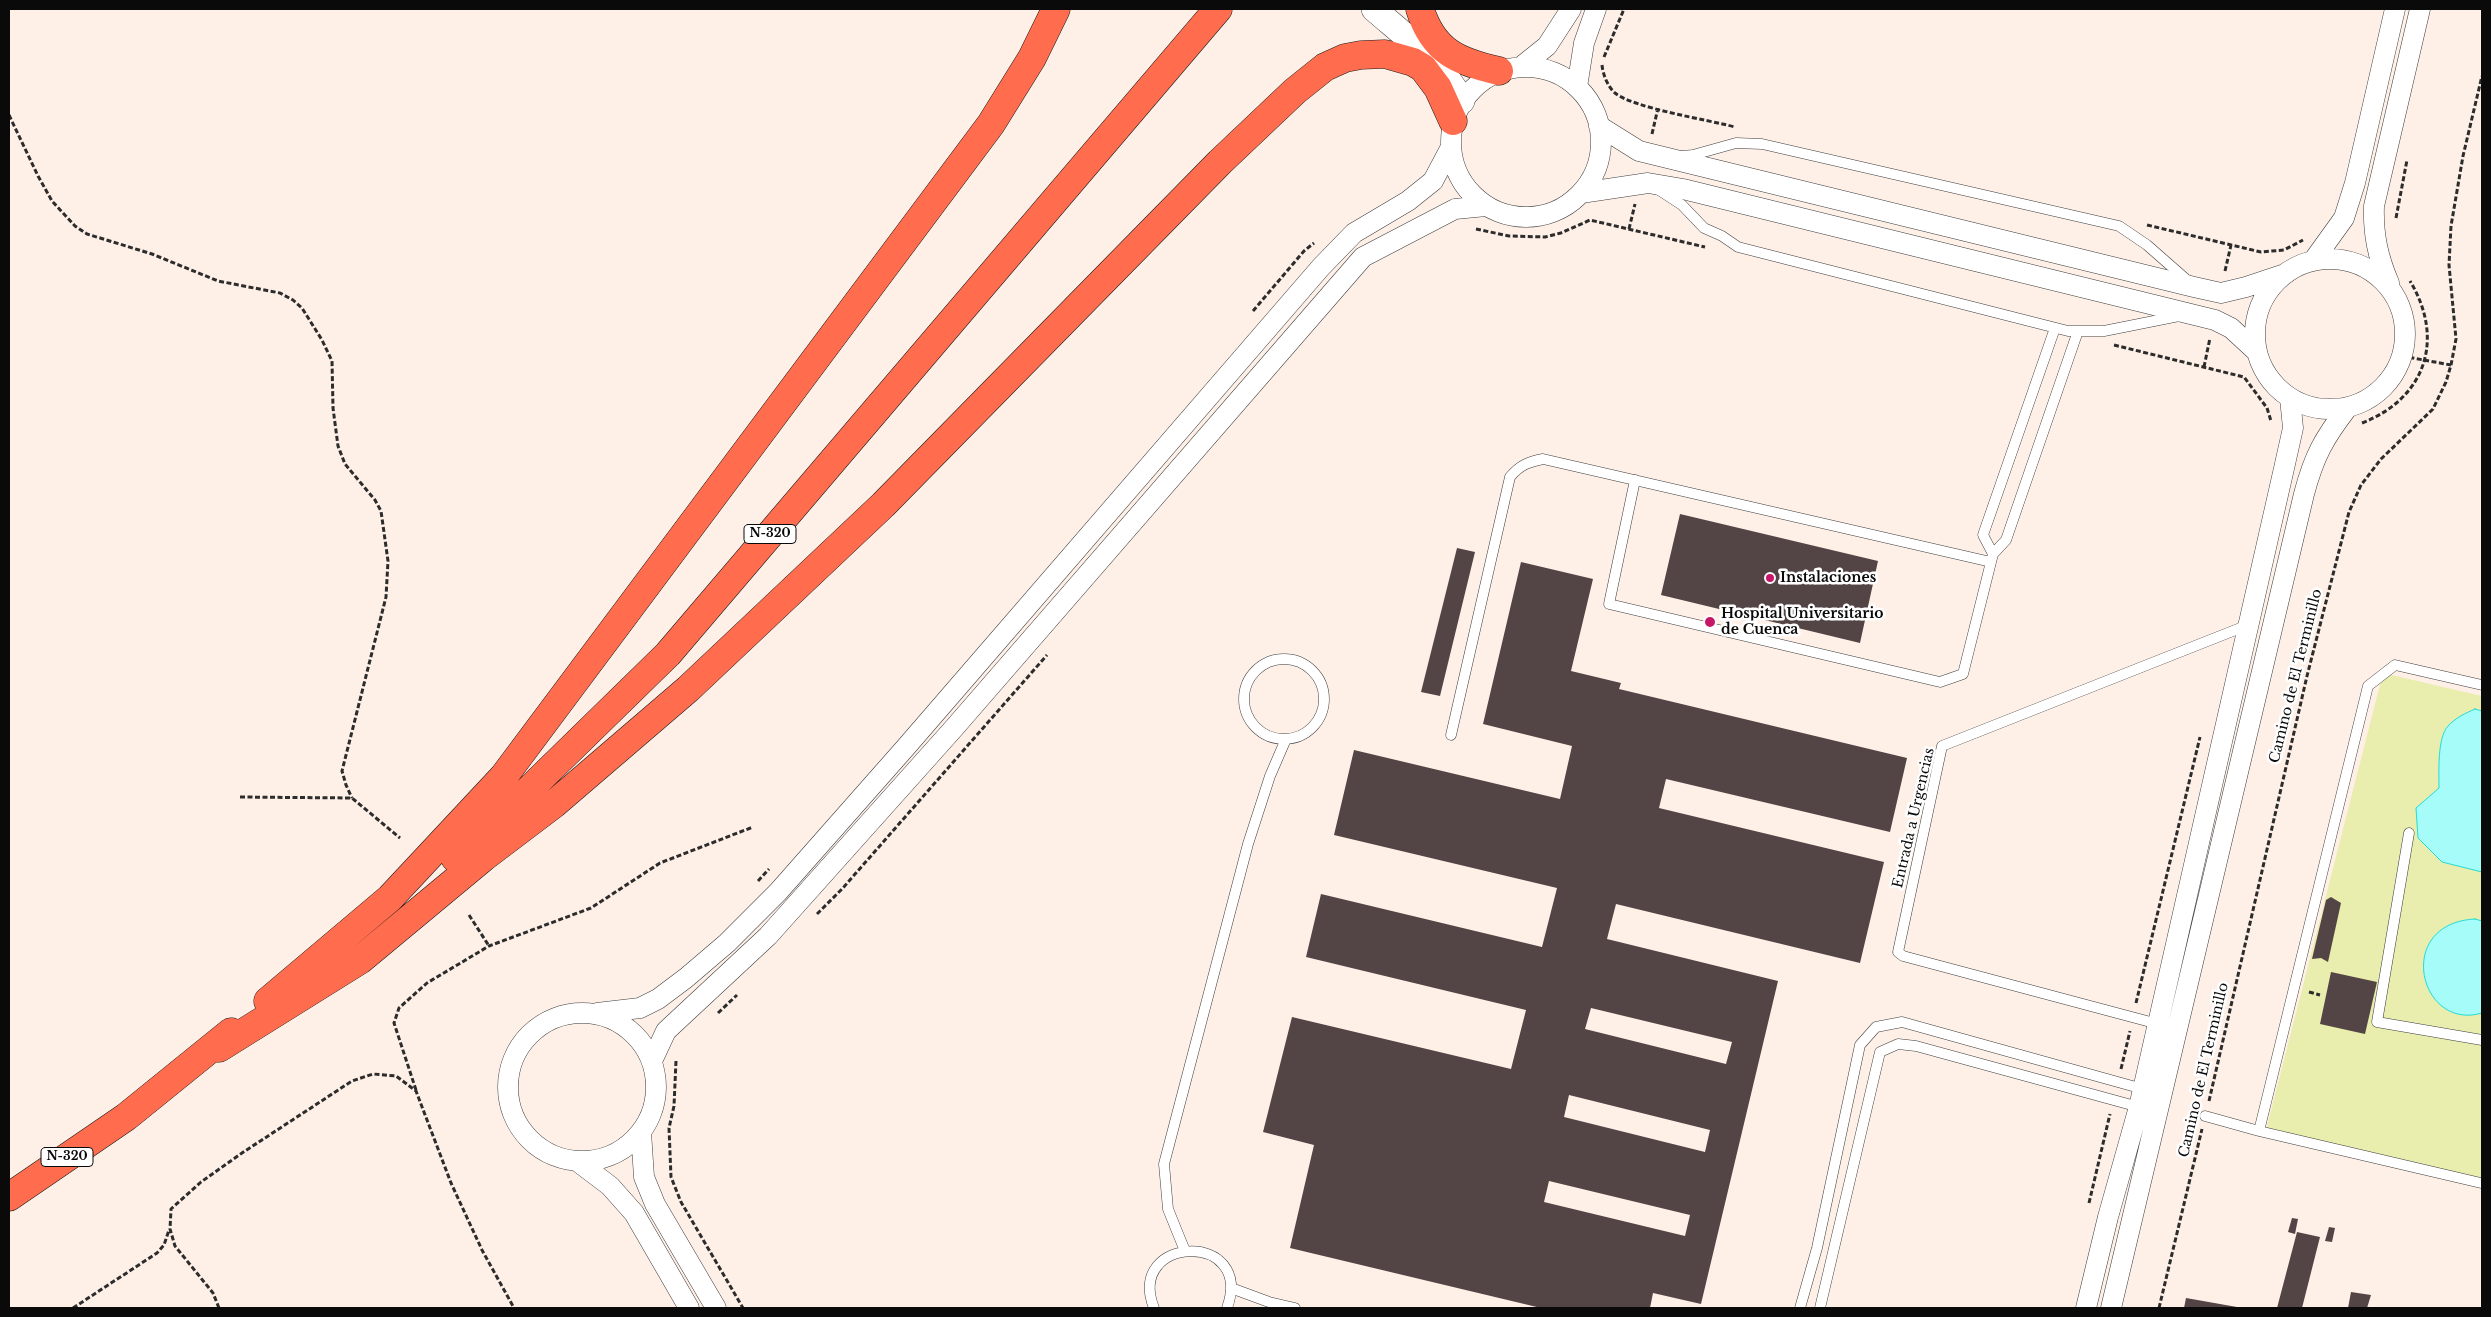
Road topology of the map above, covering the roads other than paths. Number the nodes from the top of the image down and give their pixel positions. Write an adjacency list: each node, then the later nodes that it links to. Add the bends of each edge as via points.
1 (1056, 9): 35 (highway, via 1032,58 991,124 504,776 390,898)
2 (1218, 9): 39 (highway, N-320, via 668,654 498,820 334,967 272,1007)
3 (1374, 9): 9 (street)
4 (1420, 9): 10 (highway, via 1431,34 1456,59)
5 (1570, 9): 10 (street, via 1547,46)
6 (1596, 9): 11 (street, via 1584,43)
7 (2395, 9): 18 (street, via 2344,218)
8 (2420, 9): 21 (street, via 2374,206 2373,232 2378,256)
9 (1431, 59): 10 (street, via 1450,70); 12 (street, via 1454,87)
10 (1502, 72): 11 (street, via 1552,71); 12 (street)
11 (1578, 87): 13 (street, via 1590,102)
12 (1455, 123): 17 (street, via 1456,170 1463,184); 35 (highway, via 1438,88 1423,68 1413,62 1385,54 1361,55 1325,67 1294,91 1220,162 883,505 688,690 554,804 484,857 360,960); 36 (street, via 1433,181 1408,201 1354,233 1321,267 778,892 727,943 658,998 640,1008)
13 (1599, 126): 14 (street, via 1639,151); 16 (street, via 1599,157 1593,176)
14 (1660, 157): 20 (street); 20 (lane, via 1693,155 1736,143 1762,144 2119,226 2147,244)
15 (1648, 183): 16 (street); 22 (street, via 1693,191); 23 (lane, via 1682,205 1704,228 1738,247)
16 (1581, 193): 17 (street, via 1552,212 1530,217 1508,215)
17 (1486, 206): 40 (street, via 1456,209 1363,257 954,728 768,936 666,1031)
18 (2313, 261): 19 (street); 21 (street, via 2353,262 2379,277)
19 (2285, 274): 20 (street, via 2221,293); 25 (street, via 2266,296 2258,314)
20 (2194, 287)
21 (2392, 292): 27 (street, via 2403,318 2402,356 2382,388)
22 (2191, 314): 24 (lane, via 2104,331); 25 (street, via 2231,328)
23 (2055, 328): 24 (lane); 29 (lane, via 1982,535)
24 (2078, 331): 29 (lane, via 2006,540)
25 (2257, 352): 26 (street, via 2272,381)
26 (2290, 398): 27 (street, via 2318,408); 30 (street, via 2293,428)
27 (2348, 407): 59 (street, via 2314,458 2304,494)
28 (1635, 480): 29 (lane); 29 (lane, via 1610,604 1940,682 1963,674); 32 (lane, via 1543,459 1518,466 1510,477)
29 (1992, 558)
30 (2248, 625): 37 (street); 37 (lane, Entrada a Urgencias, via 1942,746 1898,952 1903,956)
31 (2482, 685): 44 (lane, via 2395,665 2368,686)
32 (1451, 735)
33 (1286, 739): 33 (lane, via 1308,732 1316,724 1322,714 1324,691 1320,680 1304,663 1282,658 1261,665 1252,673 1244,694 1248,717 1255,726 1264,734); 49 (lane, via 1248,844 1164,1164 1168,1209)
34 (2409, 833): 38 (lane, via 2377,1022)
35 (280, 1001): 39 (highway, N-320); 41 (highway, N-320)
36 (597, 1013): 40 (street, via 615,1019 631,1030); 46 (street, via 565,1014 537,1027 516,1051 508,1076 510,1103 523,1132 546,1152)
37 (2158, 1024): 42 (street)
38 (2482, 1040)
39 (219, 1048): 41 (highway, N-320)
40 (652, 1061): 45 (street, via 656,1098)
41 (178, 1077): 48 (highway, N-320, via 126,1118)
42 (2141, 1098): 56 (lane, via 2118,1082 1902,1022 1876,1027 1860,1045 1817,1248); 57 (lane, via 2114,1100 1916,1046 1898,1044 1880,1052); 58 (street)
43 (2205, 1116): 44 (lane)
44 (2259, 1131): 47 (lane)
45 (641, 1132): 46 (street, via 628,1146 612,1155); 52 (street, via 644,1177 655,1204)
46 (577, 1161): 51 (street, via 610,1186 634,1212)
47 (2482, 1182)
48 (9, 1197)
49 (1184, 1251): 50 (lane, via 1203,1252 1220,1262 1230,1278); 53 (lane, via 1174,1254 1157,1268 1150,1289)
50 (1231, 1288): 54 (lane); 55 (lane)
51 (689, 1308)
52 (716, 1308)
53 (1154, 1308)
54 (1227, 1308)
55 (1294, 1308)
56 (1800, 1308)
57 (1820, 1308)
58 (2086, 1308)
59 (2111, 1308)

